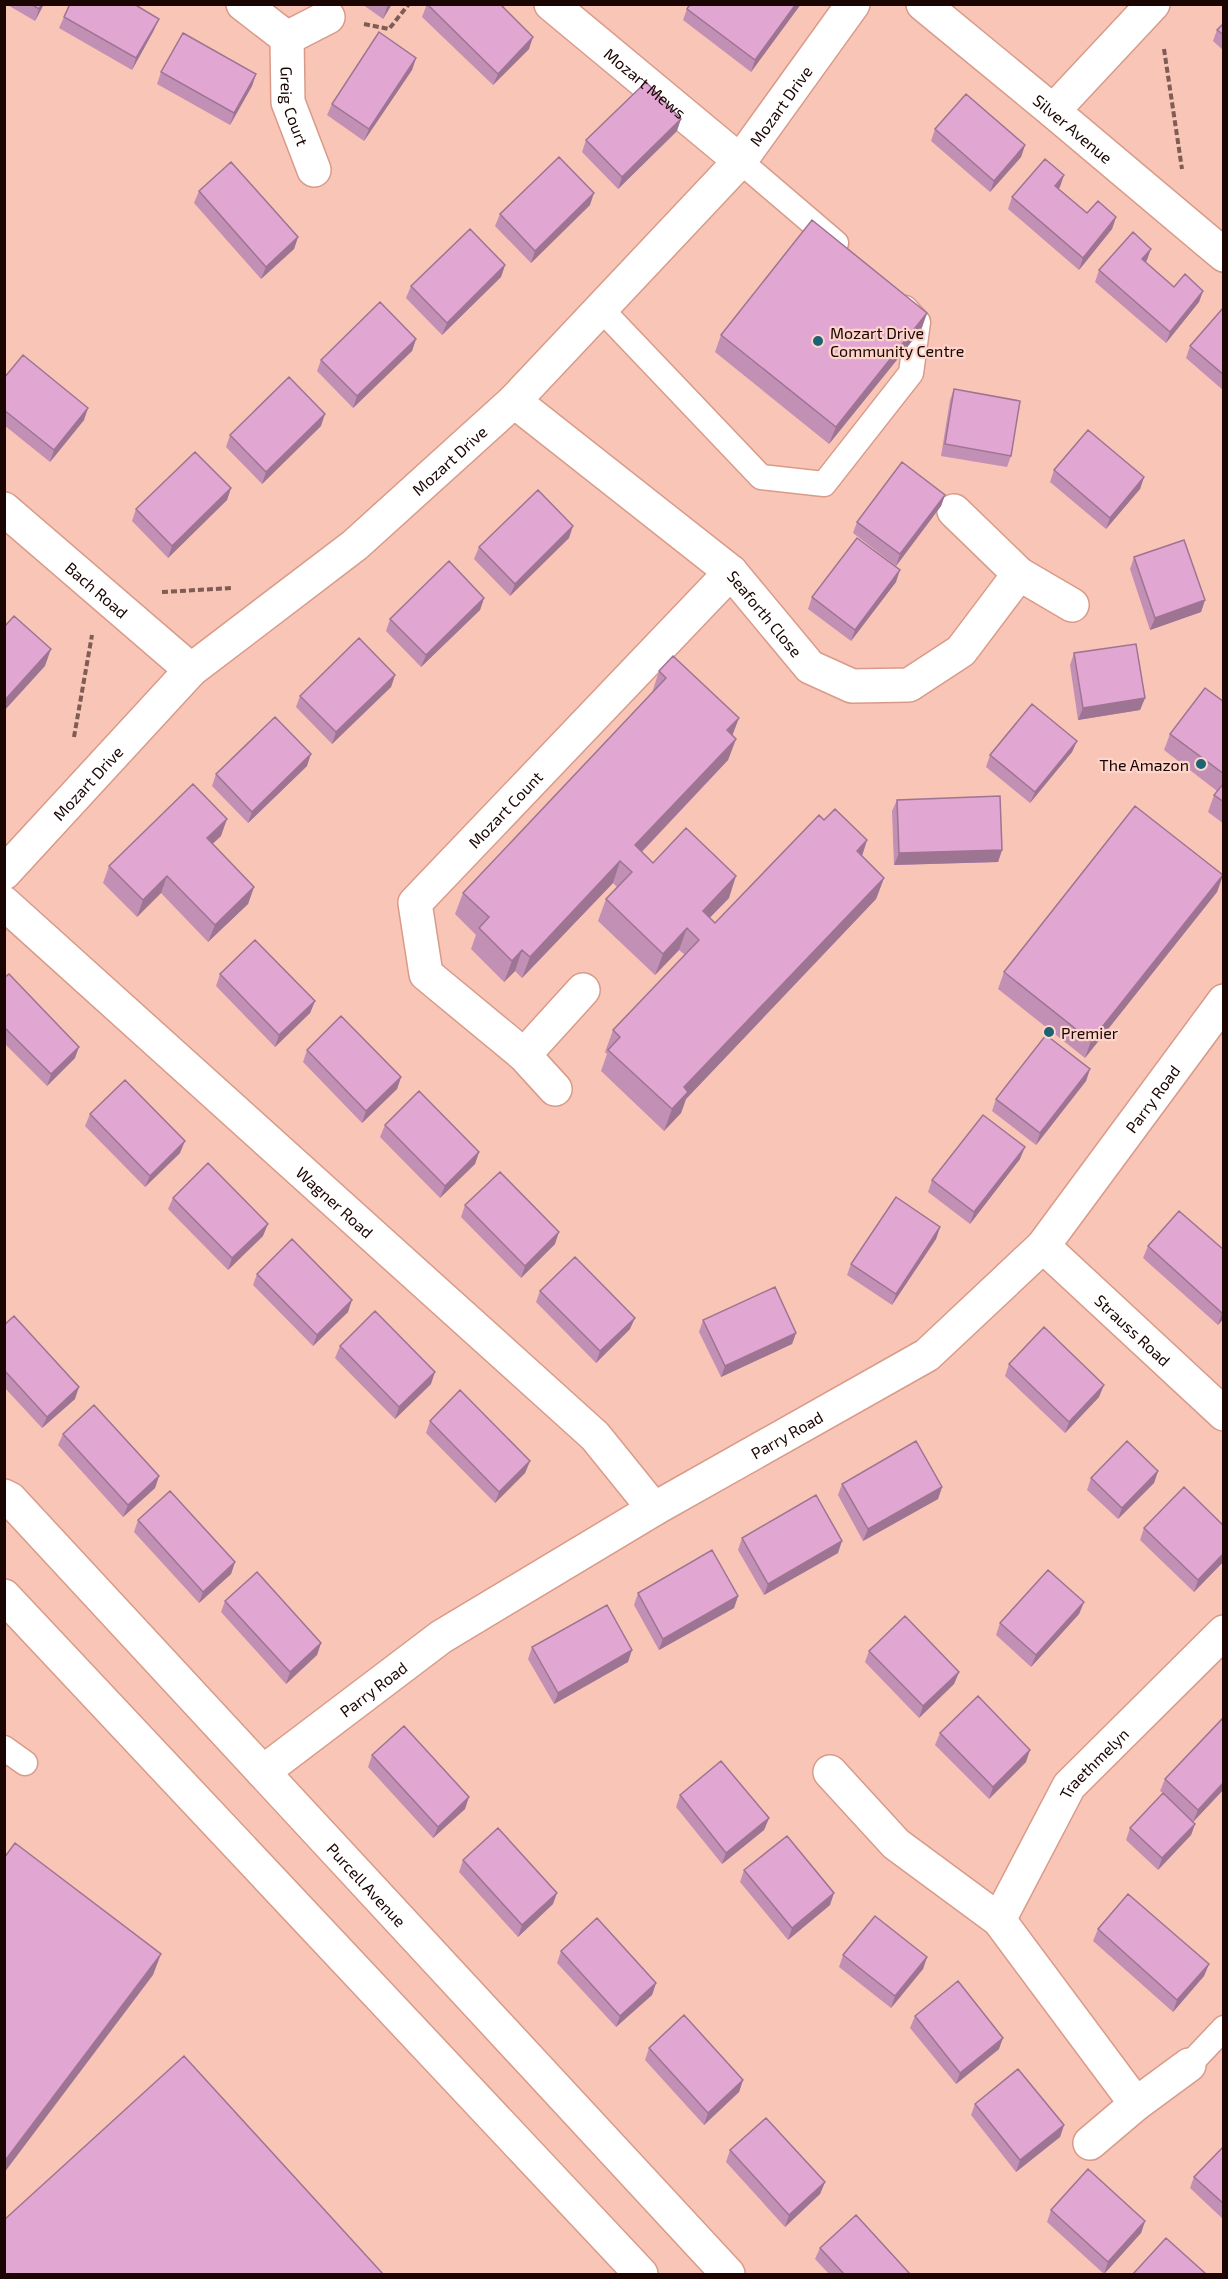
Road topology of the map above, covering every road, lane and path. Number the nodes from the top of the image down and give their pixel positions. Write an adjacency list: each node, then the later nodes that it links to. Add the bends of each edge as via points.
1 (243, 4): 8 (street)
2 (409, 4): 7 (path, via 389,29)
3 (551, 4): 10 (street, Mozart Mews)
4 (853, 4): 10 (street, Mozart Drive)
5 (923, 4): 9 (street, Silver Avenue)
6 (1153, 5): 9 (street); 12 (path, via 1163,41 1184,180)
7 (328, 17): 8 (street)
8 (286, 38): 11 (street, Greig Court, via 288,102)
9 (1053, 111): 12 (street, Silver Avenue)
10 (740, 161): 14 (lane); 16 (street, Mozart Drive)
11 (314, 170)
12 (1165, 205): 13 (street, Silver Avenue)
13 (1224, 255)
14 (853, 258)
15 (886, 290): 16 (lane, via 918,322 911,373 824,484 762,477)
16 (602, 310): 17 (street, Mozart Drive)
17 (514, 401): 20 (street, Seaforth Close); 23 (street, Mozart Drive, via 355,545)
18 (4, 509): 23 (street, Bach Road)
19 (954, 511): 21 (street)
20 (731, 572): 21 (street, Seaforth Close, via 810,667 852,686 909,685 961,651); 28 (street, Mozart Count, via 415,903 426,974)
21 (1019, 574): 22 (street)
22 (1072, 605)
23 (191, 670): 24 (street, Mozart Drive)
24 (4, 873)
25 (4, 903): 33 (street, Wagner Road, via 595,1436)
26 (583, 990): 28 (street)
27 (1224, 1001): 30 (street, Parry Road)
28 (524, 1055): 29 (street, Mozart Count)
29 (555, 1089)
30 (1043, 1246): 31 (street, Strauss Road); 33 (street, Parry Road, via 927,1355)
31 (1224, 1414)
32 (4, 1496): 38 (street, Purcell Avenue)
33 (654, 1509): 38 (street, Parry Road, via 441,1637)
34 (4, 1596): 45 (street)
35 (1224, 1632): 40 (street, Traethmelyn, via 1069,1786)
36 (4, 1748): 37 (lane)
37 (25, 1763)
38 (263, 1772): 46 (street, Purcell Avenue)
39 (830, 1772): 40 (street, via 896,1844)
40 (999, 1920): 43 (street)
41 (1224, 2028): 42 (lane)
42 (1189, 2065): 43 (street)
43 (1136, 2104): 44 (street)
44 (1090, 2143)
45 (641, 2274)
46 (728, 2274)

